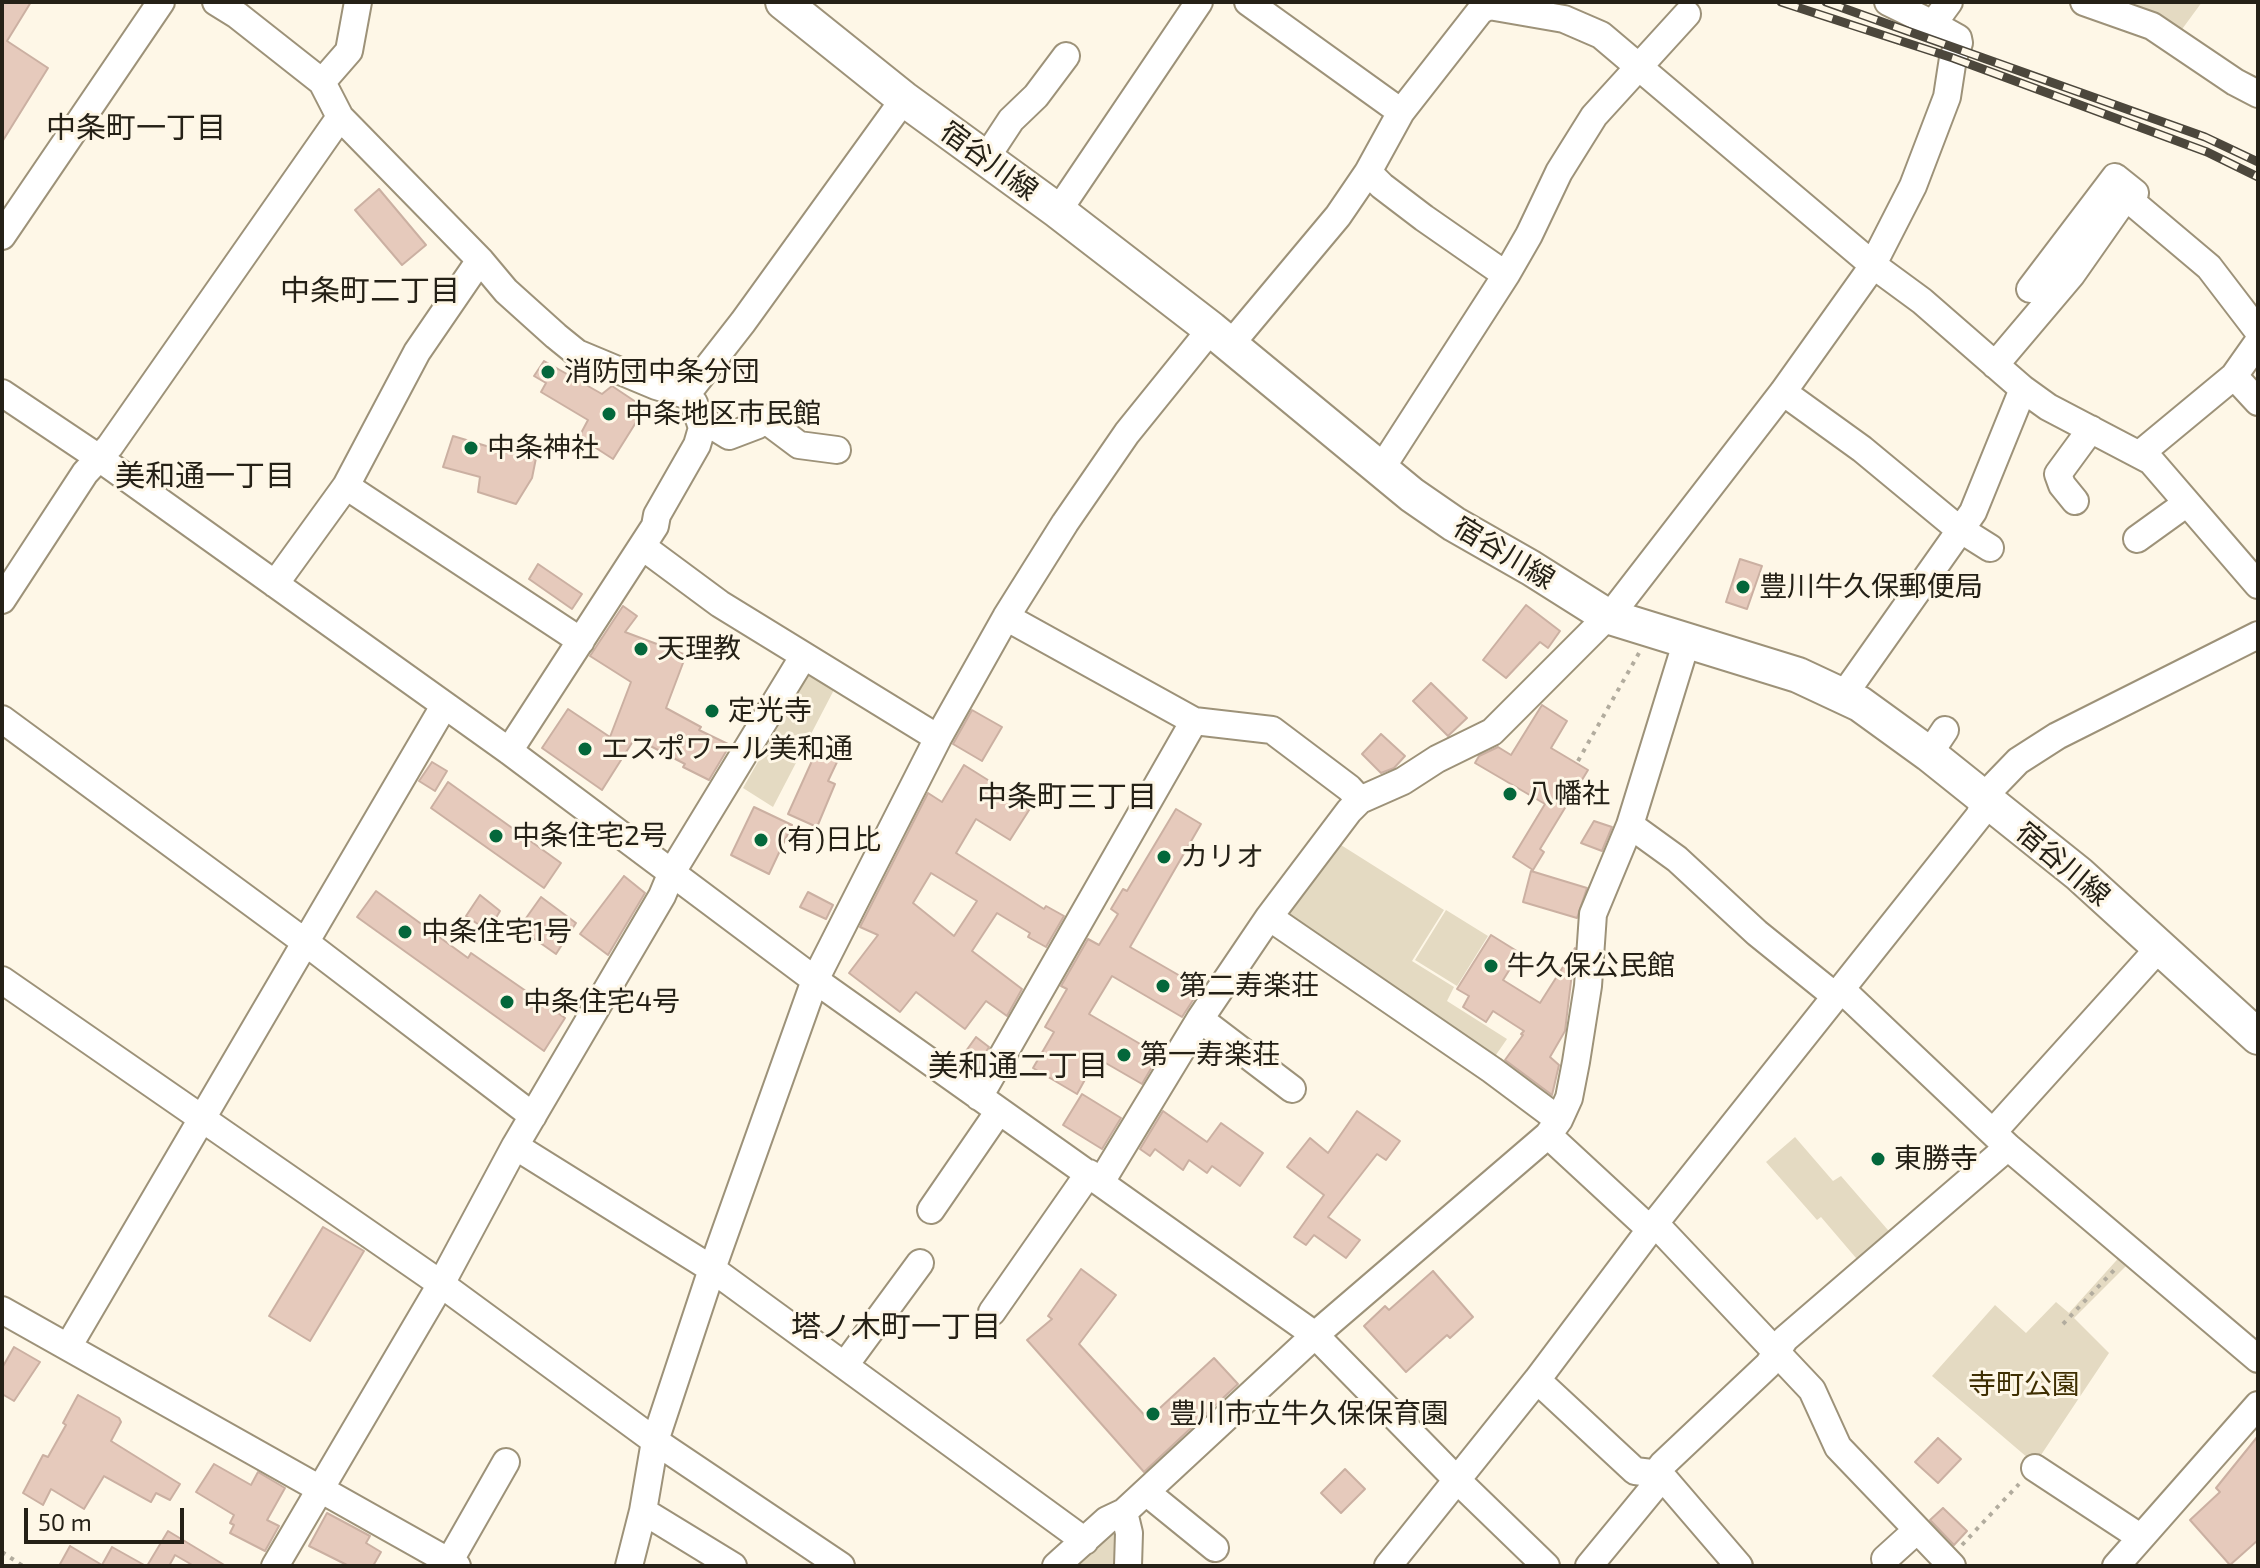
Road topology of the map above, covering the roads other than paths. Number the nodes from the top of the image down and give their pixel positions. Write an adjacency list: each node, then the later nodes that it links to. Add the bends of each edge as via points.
1 (161, 2): 24 (street)
2 (358, 2): 15 (street, via 349,51)
3 (783, 2): 17 (main road, 宿谷川線)
4 (1199, 2): 23 (street)
5 (1248, 2): 18 (street)
6 (1888, 2): 12 (street)
7 (1949, 2): 12 (street)
8 (2084, 2): 16 (street, via 2152,26)
9 (233, 6): 15 (street)
10 (1475, 6): 14 (street, via 1564,19 1592,30); 18 (street)
11 (1687, 14): 14 (street)
12 (1933, 24): 26 (street, via 1959,41 1947,97 1913,186)
13 (1066, 56): 20 (street)
14 (1638, 67): 26 (street); 27 (street, via 1587,127)
15 (322, 82): 19 (street)
16 (2258, 94)
17 (904, 99): 20 (main road, 宿谷川線); 38 (street, via 743,322)
18 (1401, 112): 21 (street)
19 (340, 117): 25 (street); 42 (street)
20 (986, 158): 23 (main road, 宿谷川線)
21 (1368, 172): 27 (street); 30 (street, via 1338,216)
22 (2136, 191): 28 (street, via 2115,177); 29 (street, via 2209,267); 32 (street)
23 (1058, 211): 30 (main road, 宿谷川線)
24 (2, 236)
25 (480, 260): 38 (street, via 506,291 577,353); 44 (street, via 417,352)
26 (1873, 265): 32 (street); 35 (street)
27 (1506, 275): 43 (street)
28 (2030, 289)
29 (2258, 331)
30 (1220, 337): 43 (main road, 宿谷川線); 55 (street, via 1127,433)
31 (2258, 342): 33 (street)
32 (1995, 365): 34 (street)
33 (2234, 376): 37 (street); 41 (street)
34 (2023, 389): 39 (street); 47 (street, via 1973,512)
35 (1783, 392): 47 (street); 54 (street)
36 (2, 393): 42 (street)
37 (2258, 402)
38 (692, 406): 40 (street, via 729,436 763,418 799,445); 49 (street, via 702,428 697,445)
39 (2091, 429): 41 (street); 45 (street, via 2058,474)
40 (837, 450)
41 (2141, 453): 46 (street)
42 (99, 458): 51 (street); 53 (street)
43 (1381, 469): 54 (main road, 宿谷川線, via 1454,524)
44 (346, 486): 51 (street); 58 (street)
45 (2075, 501)
46 (2187, 503): 48 (street); 52 (street)
47 (1961, 527): 50 (street); 60 (street)
48 (2137, 539)
49 (643, 547): 58 (street); 59 (street)
50 (1990, 548)
51 (275, 584): 61 (street)
52 (2258, 585)
53 (2, 600)
54 (1607, 616): 57 (main road, 宿谷川線); 67 (street, via 1492,732)
55 (1006, 617): 63 (street); 64 (street)
56 (2258, 635): 66 (street, via 2032,750)
57 (1687, 640): 60 (main road, 宿谷川線, via 1798,675); 68 (street)
58 (581, 641): 65 (street)
59 (803, 657): 64 (street); 69 (street)
60 (1843, 696): 66 (main road, 宿谷川線, via 1937,742)
61 (444, 706): 65 (street); 71 (street)
62 (2, 719): 71 (street)
63 (1194, 721): 67 (street, via 1272,730); 79 (street)
64 (938, 738): 74 (street)
65 (509, 751): 69 (street)
66 (1985, 799): 72 (main road, 宿谷川線, via 2079,874); 75 (street, via 1979,816)
67 (1360, 800): 70 (street)
68 (1630, 825): 75 (street, via 1677,859 1757,933); 82 (street, via 1593,914 1576,1062 1569,1098)
69 (672, 872): 74 (street); 80 (street)
70 (1269, 917): 76 (street); 82 (street, via 1492,1070)
71 (305, 942): 80 (street); 81 (street)
72 (2159, 948): 77 (main road, 宿谷川線); 83 (street)
73 (2, 980): 81 (street)
74 (815, 980): 79 (street); 89 (street)
75 (1838, 992): 83 (street); 87 (street)
76 (1200, 1019): 78 (street); 85 (street)
77 (2258, 1037)
78 (1292, 1089)
79 (989, 1104): 85 (street); 86 (street)
80 (533, 1116): 84 (street)
81 (202, 1120): 90 (street); 94 (street)
82 (1554, 1127): 87 (street); 93 (street)
83 (2001, 1139): 95 (street); 96 (street)
84 (515, 1146): 89 (street); 90 (street)
85 (1095, 1177): 92 (street); 93 (street)
86 (931, 1210)
87 (1652, 1227): 95 (street, via 1663,1232); 98 (street)
88 (920, 1263): 97 (street)
89 (712, 1269): 97 (street); 100 (street)
90 (441, 1284): 100 (street); 105 (street)
91 (2, 1310): 94 (street)
92 (992, 1312)
93 (1315, 1335): 104 (street); 106 (street)
94 (68, 1347): 105 (street)
95 (1777, 1352): 103 (street, via 1662,1465); 109 (street, via 1812,1390 1838,1447)
96 (2258, 1359)
97 (845, 1365): 111 (street)
98 (1537, 1380): 103 (street, via 1635,1471); 104 (street)
99 (2257, 1408): 110 (street)
100 (655, 1441): 107 (street); 119 (street)
101 (506, 1462): 114 (street)
102 (2035, 1468): 110 (street)
103 (1660, 1474): 124 (street); 125 (street)
104 (1457, 1480): 122 (street); 123 (street)
105 (321, 1489): 114 (street); 116 (street)
106 (1146, 1492): 108 (street); 112 (street)
107 (643, 1511): 117 (street); 118 (street)
108 (1124, 1512): 111 (street); 121 (street)
109 (1917, 1530): 113 (street); 115 (street)
110 (2140, 1537): 126 (street)
111 (1085, 1541): 120 (street)
112 (1215, 1548)
113 (1885, 1559)
114 (453, 1564)
115 (1949, 1564)
116 (275, 1566)
117 (629, 1566)
118 (733, 1566)
119 (841, 1566)
120 (1056, 1566)
121 (1128, 1566)
122 (1388, 1566)
123 (1546, 1566)
124 (1589, 1566)
125 (1739, 1566)
126 (2116, 1566)

